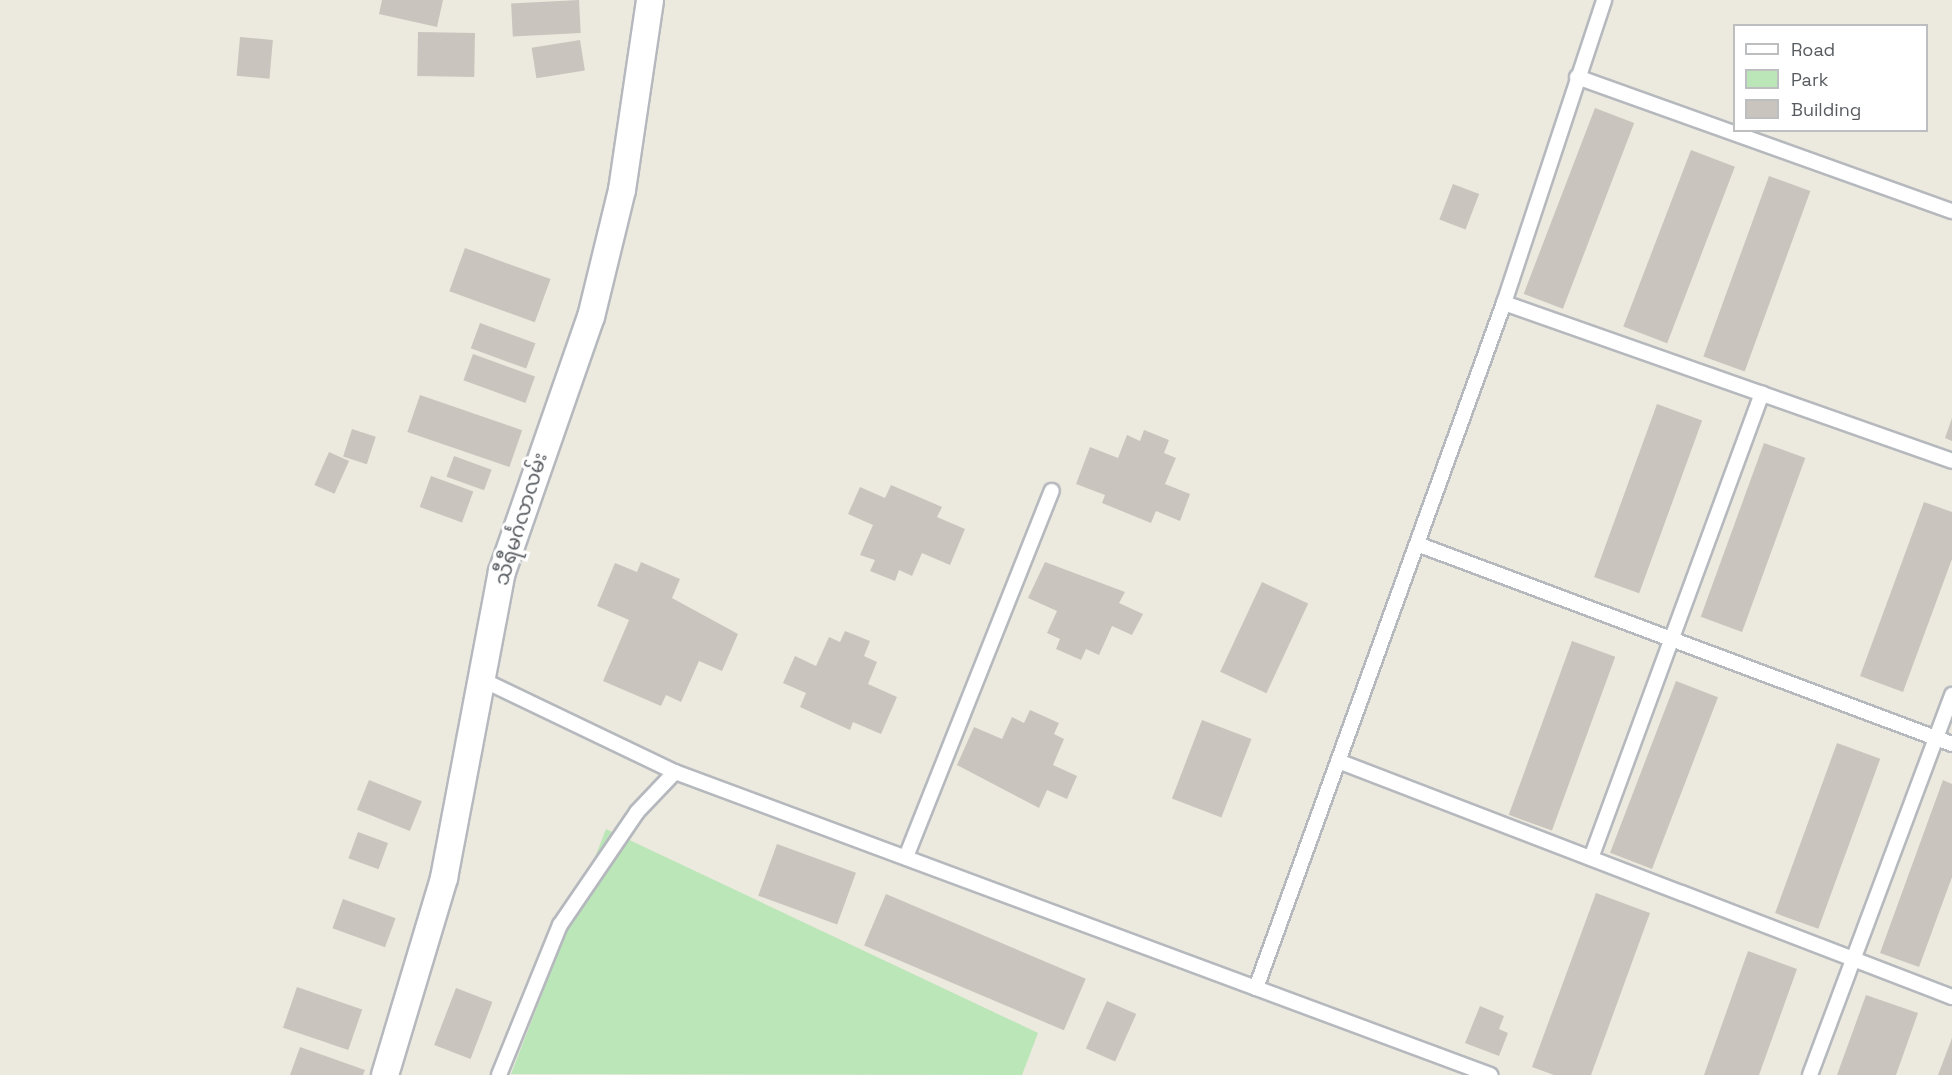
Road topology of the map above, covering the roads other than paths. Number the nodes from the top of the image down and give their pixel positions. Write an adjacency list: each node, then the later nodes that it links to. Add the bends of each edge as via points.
1 (650, 0): 11 (street, သီရီမင်္ဂလာလမ်း, via 620,201 591,317 502,572)
2 (1604, 0): 3 (lane)
3 (1577, 77): 4 (lane); 5 (lane)
4 (1952, 211)
5 (1504, 303): 6 (lane); 9 (lane)
6 (1762, 394): 7 (lane); 10 (lane)
7 (1952, 461)
8 (1052, 491): 17 (lane)
9 (1417, 544): 10 (lane); 15 (lane)
10 (1672, 639): 13 (lane); 18 (lane)
11 (485, 681): 16 (lane); 22 (street, သီရီမင်္ဂလာလမ်း, via 444,878)
12 (1952, 695): 13 (lane)
13 (1936, 738): 14 (lane); 19 (lane)
14 (1952, 744)
15 (1338, 761): 18 (lane); 20 (lane)
16 (675, 772): 17 (lane); 23 (lane, via 637,812 560,925)
17 (906, 857): 20 (lane)
18 (1591, 858): 19 (lane)
19 (1853, 959): 21 (lane); 25 (lane)
20 (1256, 988): 24 (lane)
21 (1952, 997)
22 (385, 1075)
23 (499, 1075)
24 (1490, 1075)
25 (1810, 1075)

